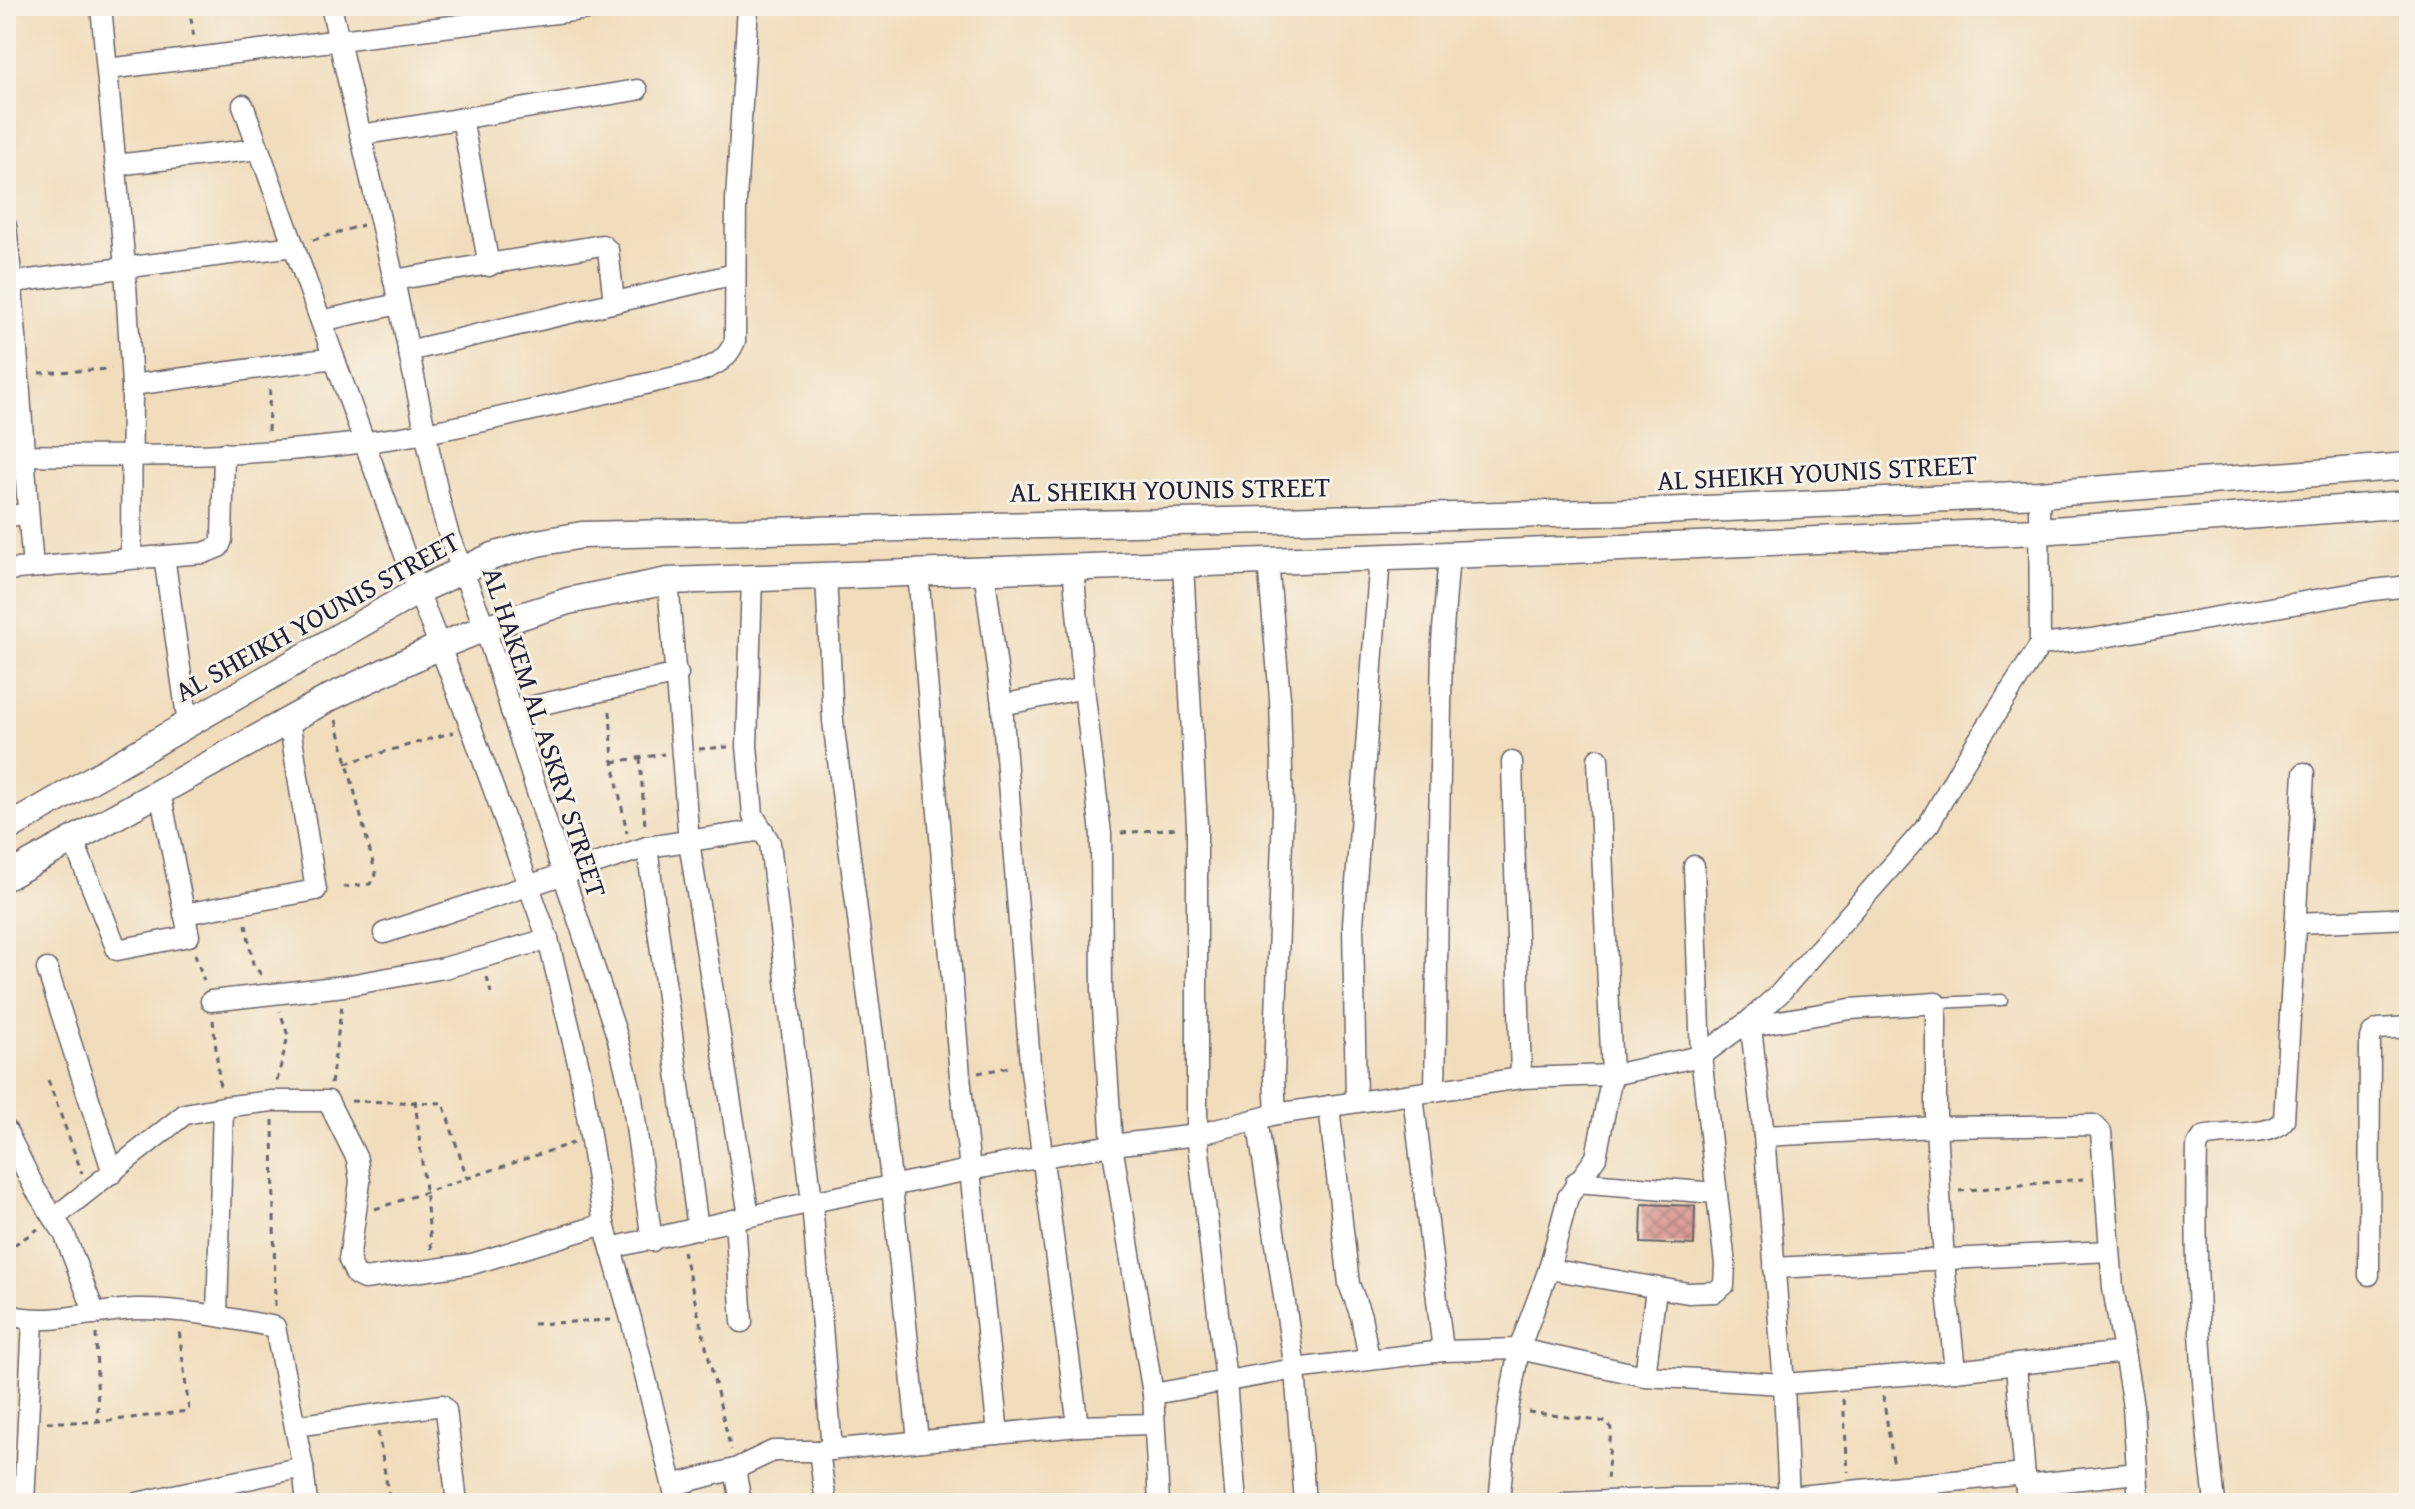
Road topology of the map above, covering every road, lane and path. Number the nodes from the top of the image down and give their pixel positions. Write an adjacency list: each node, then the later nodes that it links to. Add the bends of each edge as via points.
1 (101, 6): 8 (street)
2 (189, 6): 7 (path)
3 (331, 6): 6 (street, AL HAKEM AL ASKRY STREET)
4 (612, 6): 6 (street)
5 (748, 6): 20 (street)
6 (340, 38): 7 (street); 12 (street, AL HAKEM AL ASKRY STREET)
7 (197, 57): 8 (street)
8 (108, 69): 14 (street)
9 (637, 90): 11 (street)
10 (243, 105): 13 (street)
11 (462, 118): 12 (street); 18 (street)
12 (360, 135): 15 (street, AL HAKEM AL ASKRY STREET)
13 (259, 149): 14 (street); 17 (street)
14 (115, 165): 19 (street)
15 (380, 221): 17 (path); 21 (street, AL HAKEM AL ASKRY STREET)
16 (6, 226): 22 (street)
17 (294, 246): 19 (street); 25 (street)
18 (489, 266): 21 (street); 23 (street, via 606,246)
19 (125, 267): 22 (street); 30 (street)
20 (735, 274): 23 (street); 31 (street, via 735,341 719,364)
21 (394, 280): 24 (street, AL HAKEM AL ASKRY STREET)
22 (9, 282): 29 (street)
23 (614, 302): 26 (street)
24 (398, 304): 25 (street); 26 (street, AL HAKEM AL ASKRY STREET)
25 (321, 321): 27 (street)
26 (408, 351): 31 (street, AL HAKEM AL ASKRY STREET)
27 (334, 358): 28 (street); 32 (street)
28 (271, 368): 30 (street); 33 (path)
29 (18, 374): 30 (path); 35 (street)
30 (131, 376): 36 (street)
31 (423, 433): 32 (street); 53 (street, AL HAKEM AL ASKRY STREET)
32 (364, 441): 33 (street); 61 (street)
33 (267, 451): 34 (street)
34 (224, 453): 36 (street); 45 (street, via 219,547)
35 (14, 455): 36 (street); 40 (street)
36 (131, 458): 48 (street)
37 (2409, 466): 38 (street, AL SHEIKH YOUNIS STREET)
38 (2039, 494): 42 (street, AL SHEIKH YOUNIS STREET); 43 (street)
39 (2409, 504): 43 (street)
40 (28, 514): 41 (street); 51 (street)
41 (6, 516)
42 (1416, 516): 46 (street); 53 (street, AL SHEIKH YOUNIS STREET, via 582,535 537,543)
43 (2039, 531): 44 (street); 63 (street)
44 (1449, 555): 46 (street); 115 (street, via 1442,642)
45 (164, 556): 48 (street); 72 (street)
46 (1415, 556): 47 (street)
47 (1380, 557): 49 (street); 120 (street, via 1353,924)
48 (131, 558): 51 (street)
49 (1268, 561): 50 (street); 123 (street, via 1283,809 1274,1077)
50 (1183, 564): 52 (street); 82 (street)
51 (33, 566): 54 (street)
52 (1073, 567): 55 (street); 66 (street)
53 (461, 568): 61 (street, AL SHEIKH YOUNIS STREET); 62 (street, AL HAKEM AL ASKRY STREET)
54 (6, 570)
55 (984, 570): 56 (street); 69 (street)
56 (918, 572): 57 (street); 112 (street)
57 (826, 575): 58 (street); 136 (street, via 833,721)
58 (752, 577): 59 (street); 74 (street)
59 (668, 581): 62 (street, via 568,601); 65 (street)
60 (2409, 586): 63 (street)
61 (418, 591): 64 (street); 72 (street, AL SHEIKH YOUNIS STREET)
62 (485, 628): 64 (street); 70 (street, AL HAKEM AL ASKRY STREET)
63 (2040, 645): 107 (street, via 1929,824)
64 (440, 646): 68 (street); 73 (street)
65 (678, 674): 67 (street); 75 (street)
66 (1084, 688): 69 (street); 85 (street)
67 (609, 689): 70 (street); 77 (path)
68 (331, 697): 71 (street); 79 (path)
69 (1002, 705): 110 (street)
70 (511, 711): 90 (street, AL HAKEM AL ASKRY STREET)
71 (289, 720): 81 (street); 93 (street)
72 (188, 724): 83 (street, AL SHEIKH YOUNIS STREET)
73 (471, 727): 79 (path); 92 (street)
74 (747, 746): 75 (path); 84 (street, via 753,815)
75 (681, 750): 87 (street)
76 (1598, 759): 111 (street)
77 (613, 762): 88 (path); 88 (path, via 640,758)
78 (1512, 762): 113 (street)
79 (346, 763): 93 (path, via 376,875 370,884)
80 (2304, 773): 97 (street)
81 (160, 792): 86 (street); 95 (street)
82 (1197, 826): 85 (path); 126 (street)
83 (6, 829)
84 (763, 830): 87 (street); 141 (street, via 770,843)
85 (1101, 834): 129 (street, via 1102,992)
86 (73, 840): 91 (street); 99 (street, via 117,950)
87 (689, 842): 88 (street); 144 (street)
88 (639, 850): 90 (street); 146 (street)
89 (1694, 866): 109 (street)
90 (563, 874): 92 (street); 148 (street, AL HAKEM AL ASKRY STREET, via 631,1091)
91 (6, 877)
92 (529, 885): 98 (street); 100 (street)
93 (316, 890): 94 (street)
94 (242, 905): 95 (street); 103 (path, via 253,964)
95 (184, 914): 99 (street)
96 (2409, 918): 97 (street)
97 (2298, 923): 213 (street, via 2284,1120 2271,1130 2203,1137 2197,1146 2199,1285)
98 (384, 933)
99 (189, 936): 105 (path)
100 (548, 939): 102 (street, via 482,959); 128 (street)
101 (47, 969): 132 (street)
102 (344, 986): 103 (street); 119 (path)
103 (274, 992): 105 (street); 118 (path, via 288,1036)
104 (2002, 1000): 106 (lane)
105 (211, 1001): 122 (path)
106 (1936, 1003): 107 (street); 124 (street)
107 (1750, 1023): 109 (street); 127 (street)
108 (2409, 1027): 155 (street, via 2379,1029 2370,1038)
109 (1701, 1056): 111 (street); 139 (street)
110 (1030, 1063): 112 (path); 130 (street)
111 (1612, 1075): 113 (street); 135 (street, via 1596,1157)
112 (960, 1076): 131 (street)
113 (1521, 1078): 115 (street)
114 (48, 1080): 137 (path)
115 (1435, 1091): 116 (street)
116 (1413, 1095): 120 (street); 167 (street)
117 (415, 1100): 119 (path); 134 (path, via 446,1106); 138 (path)
118 (272, 1101): 119 (street); 122 (street); 165 (path)
119 (328, 1101): 142 (street, via 357,1159)
120 (1356, 1101): 121 (street)
121 (1329, 1106): 123 (street); 169 (street, via 1349,1284)
122 (223, 1107): 132 (street, via 185,1114); 160 (street)
123 (1267, 1116): 126 (street); 171 (street)
124 (1936, 1127): 127 (street); 133 (street, via 2094,1125 2101,1132); 140 (street)
125 (6, 1130): 143 (street)
126 (1197, 1135): 129 (street); 176 (street)
127 (1764, 1136): 152 (street)
128 (592, 1137): 134 (path); 145 (street)
129 (1112, 1145): 130 (street); 178 (street)
130 (1043, 1156): 131 (street); 186 (street)
131 (969, 1170): 136 (street); 187 (street)
132 (113, 1173): 137 (street)
133 (2105, 1176): 140 (path); 150 (street)
134 (467, 1178): 138 (path)
135 (1576, 1182): 139 (street); 153 (street)
136 (892, 1187): 141 (street); 188 (street)
137 (88, 1192): 143 (street)
138 (425, 1192): 142 (path); 154 (path)
139 (1716, 1193): 156 (street, via 1724,1285 1715,1292)
140 (1940, 1193): 151 (street)
141 (812, 1202): 144 (street); 189 (street)
142 (357, 1215): 154 (street, via 349,1260 356,1275 364,1279)
143 (54, 1218): 147 (path, via 11,1247); 159 (street, via 74,1254)
144 (742, 1218): 146 (street); 163 (street)
145 (604, 1224): 149 (street); 154 (street, via 472,1264)
146 (688, 1231): 148 (street); 191 (path)
147 (6, 1240)
148 (652, 1241): 149 (street)
149 (611, 1248): 161 (street)
150 (2109, 1251): 151 (street); 168 (street)
151 (1944, 1262): 152 (street); 172 (street)
152 (1774, 1268): 177 (street)
153 (1549, 1269): 156 (street); 166 (street)
154 (434, 1270)
155 (2369, 1275)
156 (1656, 1289): 173 (street)
157 (177, 1310): 159 (street); 160 (street); 183 (path, via 189,1411)
158 (6, 1314): 162 (street)
159 (95, 1314): 162 (street); 183 (path)
160 (217, 1315): 165 (street)
161 (631, 1319): 164 (path); 196 (street)
162 (33, 1320): 181 (street)
163 (742, 1322)
164 (533, 1324)
165 (275, 1327): 185 (street)
166 (1519, 1349): 167 (street); 173 (street); 180 (street)
167 (1443, 1351): 169 (street)
168 (2124, 1352): 170 (street); 192 (street)
169 (1369, 1359): 171 (street)
170 (2016, 1365): 172 (street); 194 (street)
171 (1295, 1369): 176 (street); 209 (street)
172 (1955, 1371): 174 (street)
173 (1645, 1376): 177 (street)
174 (1880, 1378): 175 (street); 193 (path)
175 (1842, 1380): 177 (street); 195 (path)
176 (1226, 1381): 178 (street); 208 (street)
177 (1784, 1384): 198 (street)
178 (1153, 1394): 184 (street)
179 (6, 1405): 181 (street)
180 (1508, 1410): 199 (path, via 1608,1422); 210 (street)
181 (27, 1412): 183 (path); 200 (street)
182 (376, 1415): 185 (street); 203 (path); 204 (street, via 444,1407)
183 (98, 1422)
184 (1154, 1424): 186 (street); 207 (street)
185 (296, 1426): 190 (street)
186 (1078, 1426): 187 (street)
187 (998, 1434): 188 (street)
188 (918, 1441): 189 (street)
189 (826, 1450): 191 (street, via 773,1451); 206 (street)
190 (303, 1467): 201 (street); 202 (street)
191 (735, 1469): 196 (street); 205 (street)
192 (2137, 1473): 194 (street); 212 (street)
193 (1895, 1487): 194 (street); 195 (street)
194 (2026, 1487)
195 (1850, 1492): 198 (street)
196 (675, 1494)
197 (1673, 1500): 198 (street); 199 (street)
198 (1789, 1500)
199 (1606, 1502): 211 (street)
200 (24, 1503)
201 (137, 1503)
202 (307, 1503)
203 (390, 1503)
204 (457, 1503)
205 (741, 1503)
206 (826, 1503)
207 (1159, 1503)
208 (1236, 1503)
209 (1305, 1503)
210 (1499, 1503)
211 (1566, 1503)
212 (2139, 1503)
213 (2215, 1503)

